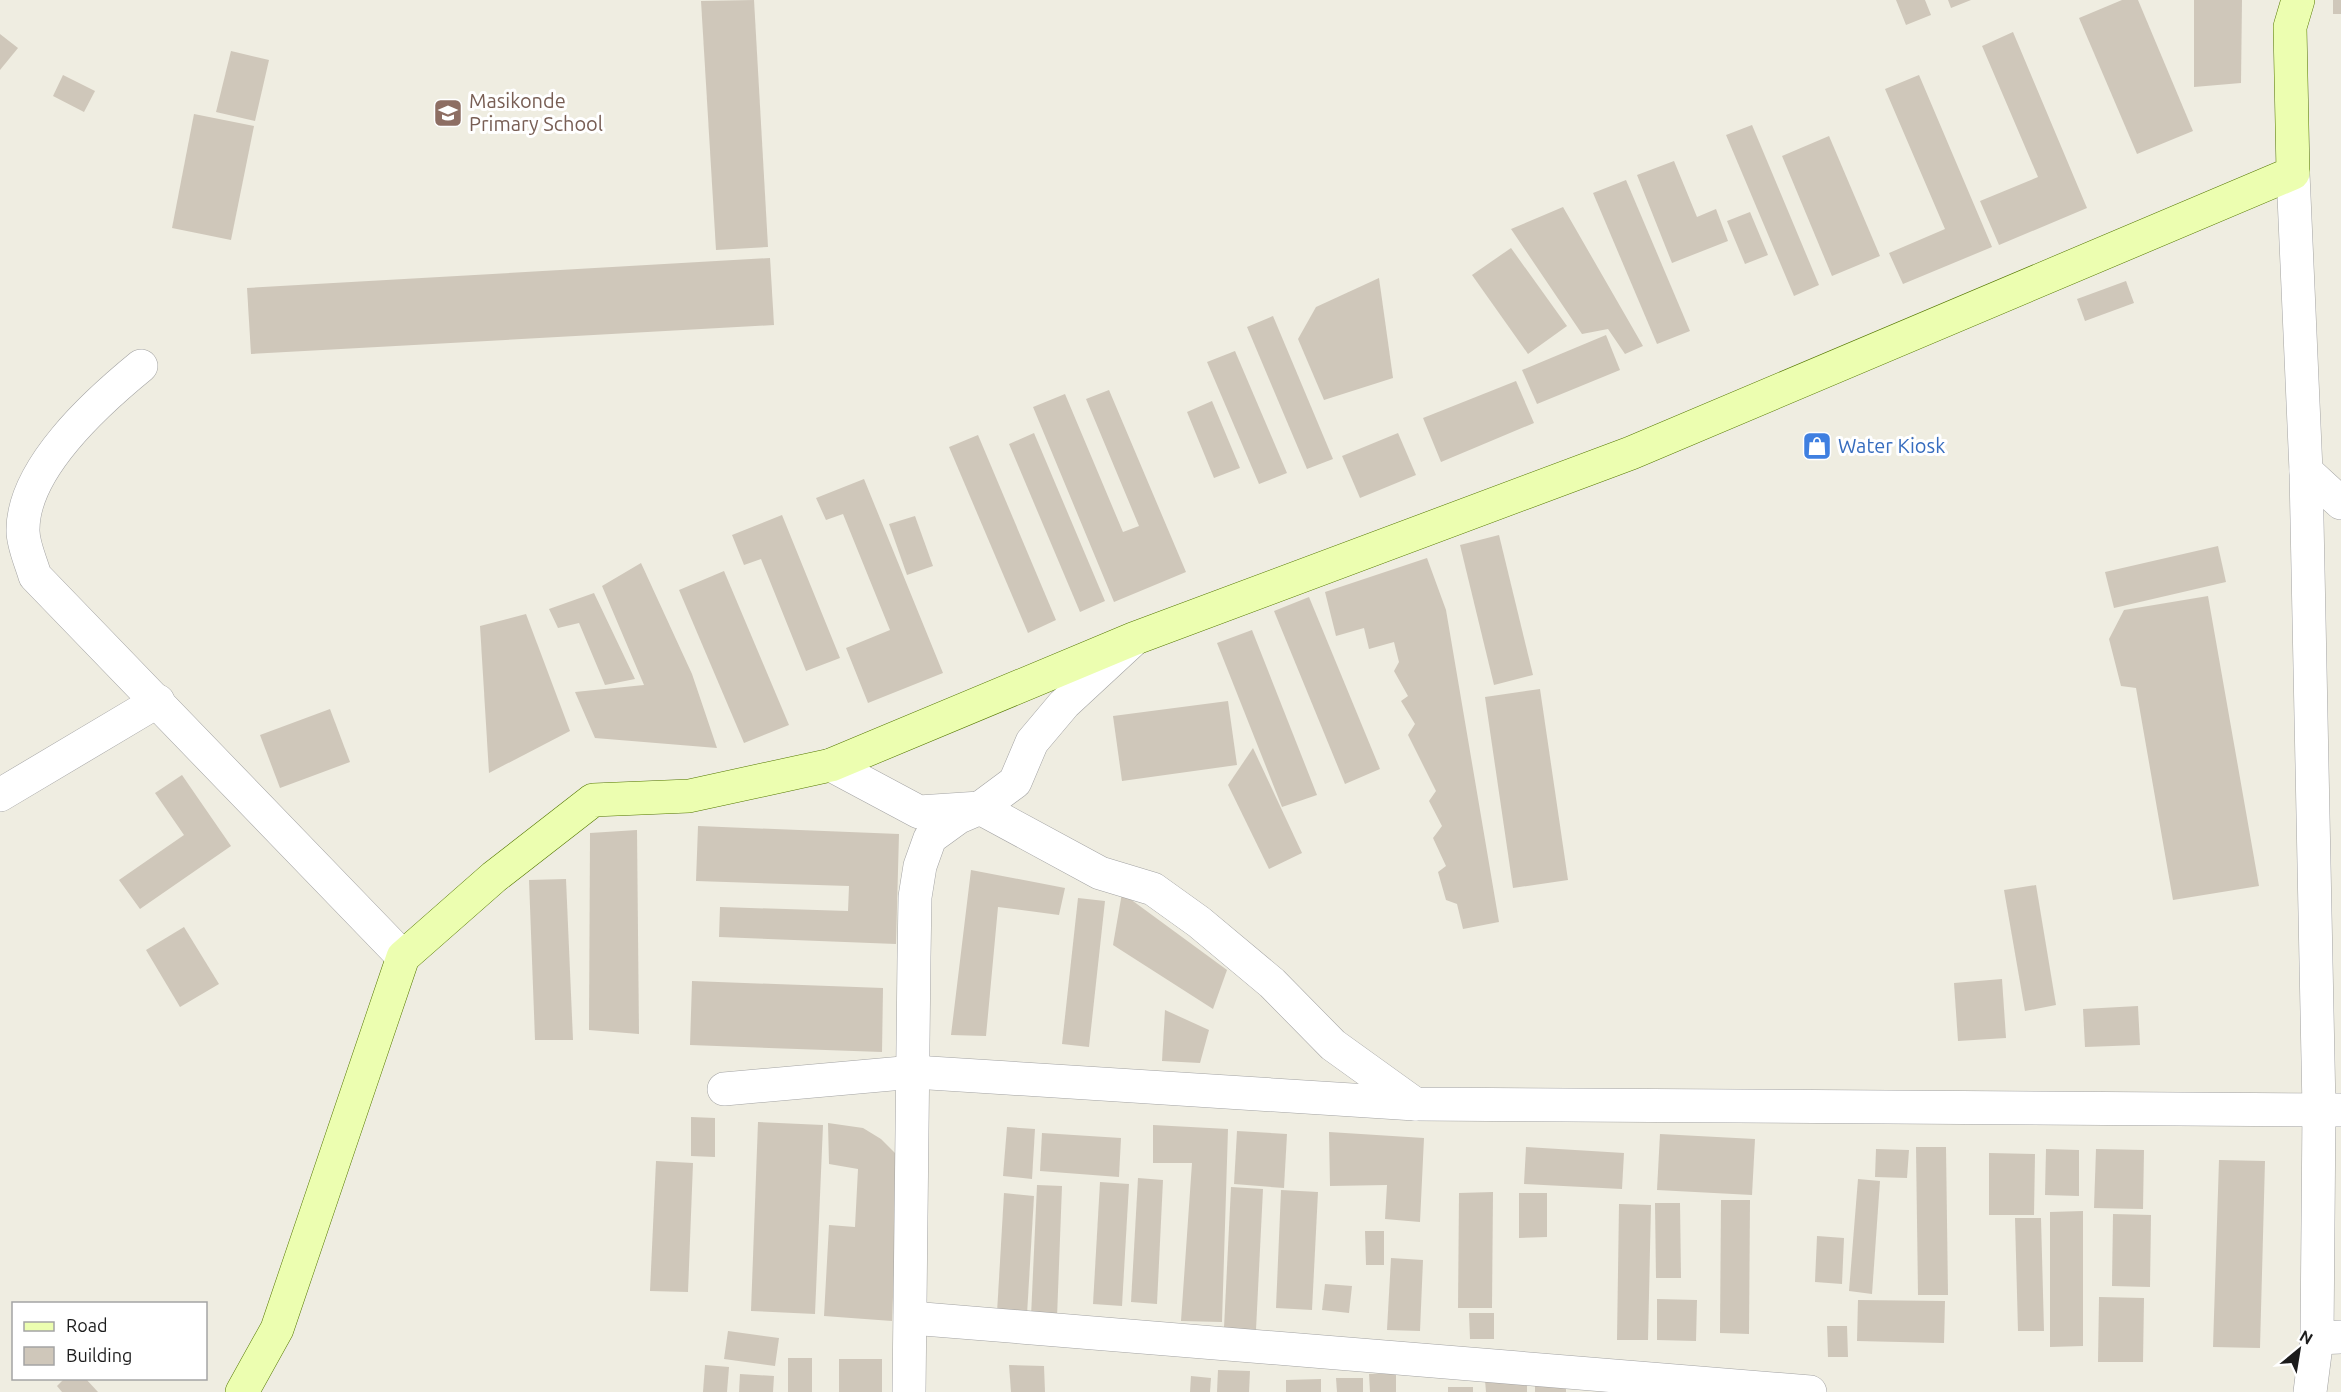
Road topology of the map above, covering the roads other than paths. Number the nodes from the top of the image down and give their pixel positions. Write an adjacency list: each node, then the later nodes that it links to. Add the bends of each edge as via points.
1 (2298, 0): 2 (main road, via 2290,27)
2 (2293, 172): 4 (street); 6 (main road, via 1631,453)
3 (141, 366): 7 (street, via 114,388 64,441 42,471 28,497 23,532 35,576)
4 (2306, 471): 5 (street); 15 (street)
5 (2341, 503)
6 (1133, 639): 8 (main road); 10 (street, via 1064,704 1032,741 1015,782)
7 (158, 701): 9 (street); 11 (street)
8 (831, 765): 10 (street, via 919,812); 11 (main road, via 689,796 593,801 494,878)
9 (0, 795)
10 (980, 808): 12 (street, via 959,817 930,838 920,866 915,897); 14 (street, via 1100,873 1153,889 1272,983 1333,1045)
11 (404, 957): 18 (main road, via 277,1329)
12 (914, 1072): 13 (street); 14 (street); 16 (street)
13 (724, 1089)
14 (1415, 1104): 15 (street)
15 (2330, 1109): 17 (street)
16 (911, 1318): 19 (street); 20 (street)
17 (2329, 1338): 21 (street)
18 (242, 1392)
19 (909, 1392)
20 (1809, 1392)
21 (2310, 1392)

